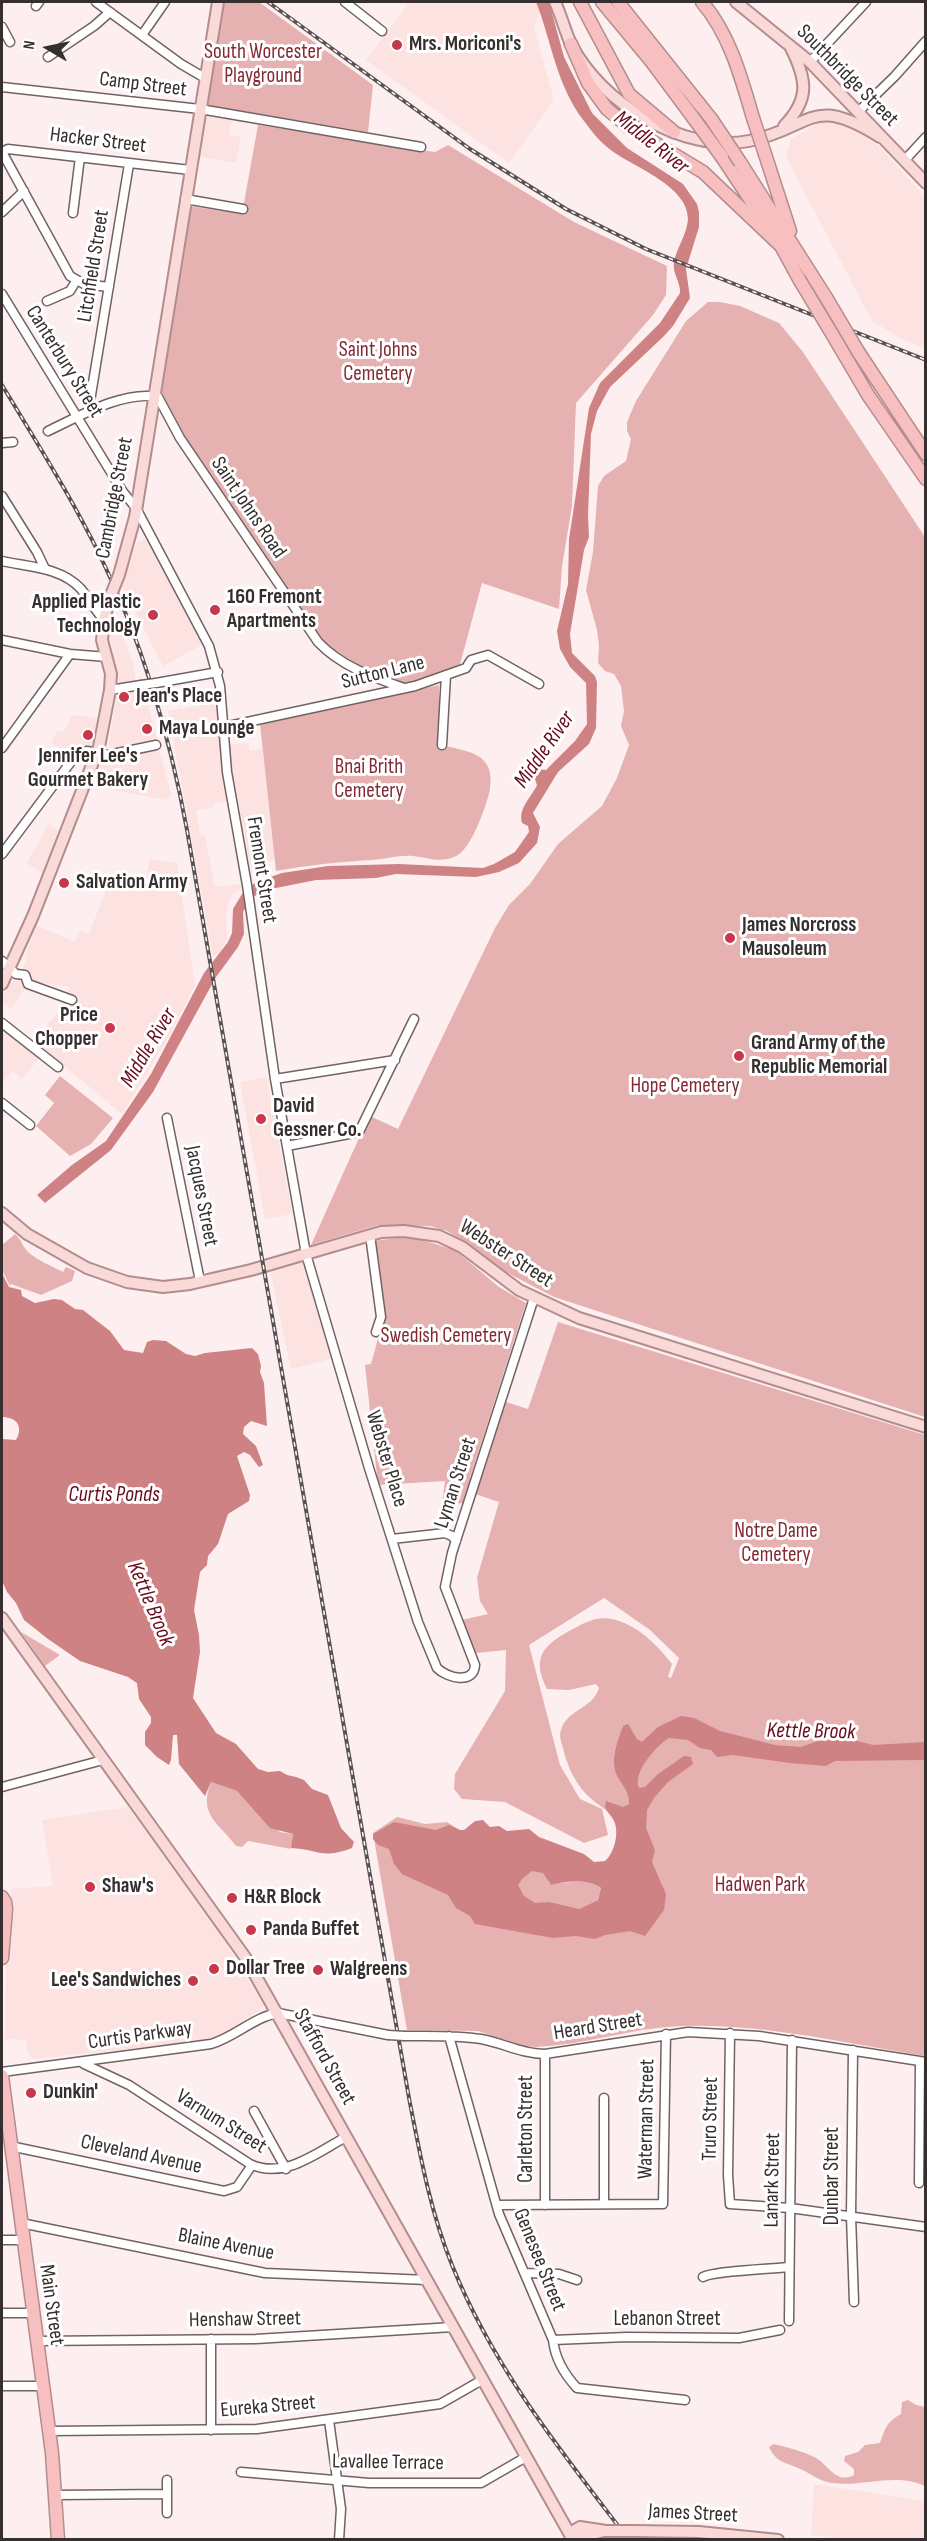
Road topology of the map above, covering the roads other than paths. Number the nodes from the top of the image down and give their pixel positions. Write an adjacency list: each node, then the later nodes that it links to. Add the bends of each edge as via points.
1 (96, 2): 12 (street)
2 (165, 2): 15 (street)
3 (218, 2): 22 (main road, Cambridge Street)
4 (347, 2): 14 (street)
5 (555, 2): 19 (main road)
6 (580, 2): 28 (highway, via 629,94)
7 (602, 2): 43 (highway, bridge, via 692,116)
8 (618, 2): 44 (highway, bridge, via 712,120)
9 (702, 2): 44 (highway, bridge, via 733,53)
10 (736, 2): 18 (main road, Southbridge Street)
11 (865, 2): 21 (street)
12 (110, 12): 15 (street); 20 (street)
13 (2, 27): 17 (street)
14 (382, 31)
15 (142, 35): 22 (street)
16 (926, 41): 25 (street)
17 (10, 42)
18 (788, 43): 21 (main road, Southbridge Street); 27 (main road, via 801,70 804,88 800,106)
19 (572, 44): 28 (main road, via 617,99 638,115); 43 (highway, via 588,83 607,109 630,128 703,172)
20 (48, 57)
21 (810, 62): 25 (main road, Southbridge Street)
22 (205, 78): 24 (main road, Cambridge Street)
23 (2, 87): 24 (street, Camp Street)
24 (200, 109): 31 (street, Camp Street); 36 (main road, Cambridge Street)
25 (858, 112): 26 (main road); 29 (main road, Southbridge Street)
26 (827, 114): 27 (main road); 29 (main road, via 857,122)
27 (780, 130): 28 (main road, via 737,143)
28 (674, 132)
29 (880, 136): 34 (main road, Southbridge Street)
30 (926, 137): 34 (street)
31 (421, 147)
32 (2, 152): 33 (street, Hacker Street, via 8,149); 38 (street)
33 (80, 157): 35 (street, Hacker Street); 42 (street)
34 (904, 161): 37 (main road, Southbridge Street)
35 (129, 164): 36 (street, Hacker Street); 46 (street, Litchfield Street)
36 (190, 170): 39 (main road, Cambridge Street)
37 (926, 183)
38 (24, 190): 41 (street); 45 (street)
39 (185, 199): 40 (street); 49 (main road, Cambridge Street)
40 (243, 209)
41 (2, 212)
42 (73, 213)
43 (781, 246): 56 (highway, bridge, via 868,395)
44 (796, 249): 55 (highway, bridge)
45 (76, 281): 46 (street); 48 (street, via 70,291)
46 (109, 287): 50 (street, Litchfield Street, via 90,401)
47 (2, 294): 51 (street, Canterbury Street)
48 (47, 301)
49 (153, 396): 50 (street, via 132,397); 58 (main road, Cambridge Street); 67 (street, Saint Johns Road, via 158,396 180,438 318,642 337,658)
50 (94, 410): 51 (street)
51 (77, 417): 52 (street); 58 (street, Canterbury Street)
52 (48, 430)
53 (13, 442): 54 (street)
54 (2, 443)
55 (926, 454)
56 (926, 479)
57 (2, 496): 60 (street)
58 (136, 508): 61 (main road, Cambridge Street, bridge); 65 (street, Fremont Street, via 209,646)
59 (2, 561): 60 (street)
60 (45, 569): 61 (street, via 74,583)
61 (104, 620): 64 (main road, Cambridge Street, via 102,640)
62 (2, 640): 63 (street)
63 (70, 654): 64 (street); 75 (street)
64 (107, 657): 70 (main road, Cambridge Street)
65 (218, 672): 70 (street, bridge); 72 (street, Fremont Street)
66 (446, 675): 68 (street, Sutton Lane, via 488,655); 69 (street, Sutton Lane); 74 (street)
67 (376, 679): 69 (street, Saint Johns Road); 71 (street)
68 (539, 684)
69 (404, 688): 71 (street, Sutton Lane)
70 (110, 690): 76 (main road, Cambridge Street)
71 (378, 694): 72 (street, Sutton Lane)
72 (224, 728): 85 (street, Fremont Street, via 227,772)
73 (156, 745): 76 (street, via 108,755)
74 (442, 745)
75 (2, 748)
76 (97, 752): 77 (street, via 76,755); 78 (main road, Cambridge Street)
77 (2, 854)
78 (6, 964): 79 (main road, Cambridge Street); 80 (street, via 16,974 25,975 28,984)
79 (2, 984)
80 (72, 1000)
81 (414, 1019): 83 (street)
82 (2, 1023): 84 (street)
83 (395, 1060): 85 (street); 89 (street, via 359,1132)
84 (58, 1068)
85 (274, 1079): 89 (street, Fremont Street)
86 (2, 1103): 88 (street)
87 (167, 1118): 93 (street, Jacques Street)
88 (30, 1125)
89 (287, 1146): 92 (street, Fremont Street)
90 (5, 1216): 93 (main road, Webster Street, via 87,1268 116,1279 163,1287)
91 (370, 1234): 92 (main road, Webster Street); 94 (main road, Webster Street, via 404,1231 447,1239 508,1284); 95 (street, via 381,1317)
92 (306, 1254): 93 (main road, Webster Street); 97 (street, Webster Place)
93 (200, 1281)
94 (534, 1298): 96 (main road, Webster Street, via 595,1323); 98 (street, Lyman Street)
95 (376, 1332)
96 (926, 1428)
97 (392, 1539): 98 (street, via 445,1533); 100 (street, Webster Place, via 433,1662 441,1672)
98 (456, 1541): 100 (street, Lyman Street, via 445,1587 474,1659 475,1671)
99 (2, 1618): 101 (main road, Stafford Street)
100 (471, 1676)
101 (103, 1760): 102 (street); 105 (main road, Stafford Street, via 226,1928)
102 (2, 1787)
103 (2, 1897): 104 (highway, via 6,1909)
104 (2, 1958)
105 (278, 2013): 108 (street, Heard Street, bridge, via 388,2034); 113 (street, Curtis Parkway, via 211,2044); 118 (main road, Stafford Street)
106 (730, 2033): 107 (street, Heard Street); 109 (street, Heard Street); 126 (street, Truro Street, via 730,2204)
107 (666, 2034): 111 (street, Heard Street); 123 (street, Waterman Street, via 663,2204)
108 (449, 2036): 111 (street, Heard Street); 124 (street, Genesee Street)
109 (792, 2040): 110 (street, Heard Street); 126 (street, Lanark Street)
110 (853, 2050): 112 (street, Heard Street); 127 (street, Dunbar Street)
111 (545, 2054): 125 (street, Carleton Street)
112 (923, 2061): 122 (street)
113 (81, 2063): 114 (street, Curtis Parkway); 120 (street, Varnum Street, via 129,2085)
114 (2, 2074): 117 (highway, Main Street)
115 (604, 2098): 123 (street)
116 (254, 2111): 121 (street)
117 (5, 2132): 119 (highway, Main Street)
118 (346, 2137): 121 (street, Varnum Street); 135 (main road, Stafford Street)
119 (10, 2146): 120 (street, Cleveland Avenue, via 224,2191 237,2187); 128 (highway, Main Street)
120 (252, 2165): 121 (street, Varnum Street)
121 (286, 2169)
122 (919, 2183)
123 (604, 2204): 125 (street)
124 (498, 2205): 125 (street); 133 (street, Genesee Street)
125 (545, 2205)
126 (790, 2208): 127 (street); 132 (street, Lanark Street)
127 (851, 2217): 129 (street); 137 (street, Dunbar Street)
128 (21, 2223): 131 (highway, Main Street); 135 (street, Blaine Avenue, via 265,2273)
129 (926, 2228)
130 (2, 2240): 131 (street)
131 (23, 2240): 139 (highway, Main Street)
132 (789, 2267): 134 (street); 140 (street, Lanark Street)
133 (525, 2273): 136 (street, via 558,2274); 144 (street, Genesee Street)
134 (703, 2277)
135 (427, 2280): 141 (main road, Stafford Street)
136 (577, 2280)
137 (854, 2302)
138 (2, 2313): 139 (street)
139 (32, 2313): 145 (highway, Main Street)
140 (789, 2321)
141 (453, 2327): 143 (street, Henshaw Street); 146 (main road, Stafford Street)
142 (780, 2331): 144 (street, Lebanon Street, via 739,2338)
143 (211, 2339): 145 (street, Henshaw Street); 151 (street)
144 (553, 2340): 149 (street, Genesee Street, via 555,2352 578,2388)
145 (36, 2342): 148 (highway, Main Street)
146 (482, 2380): 150 (street, Eureka Street, via 440,2404); 153 (main road, Stafford Street)
147 (2, 2386): 148 (street)
148 (42, 2386): 152 (highway, Main Street)
149 (685, 2400)
150 (329, 2420): 151 (street, Eureka Street); 156 (street)
151 (211, 2430): 152 (street, Eureka Street)
152 (49, 2431): 158 (highway, Main Street)
153 (526, 2457): 156 (street, Lavallee Terrace, via 481,2483); 161 (main road, Stafford Street)
154 (242, 2472): 156 (street, Lavallee Terrace)
155 (167, 2480): 157 (street)
156 (337, 2481): 165 (street, via 341,2509)
157 (167, 2494): 158 (street); 159 (street)
158 (56, 2495): 160 (highway, Main Street)
159 (167, 2513)
160 (58, 2526): 163 (street); 164 (highway, Main Street)
161 (571, 2536): 162 (main road, James Street, bridge, via 580,2527)
162 (693, 2536): 166 (main road, James Street)
163 (52, 2540)
164 (58, 2540)
165 (339, 2540)
166 (778, 2540)

